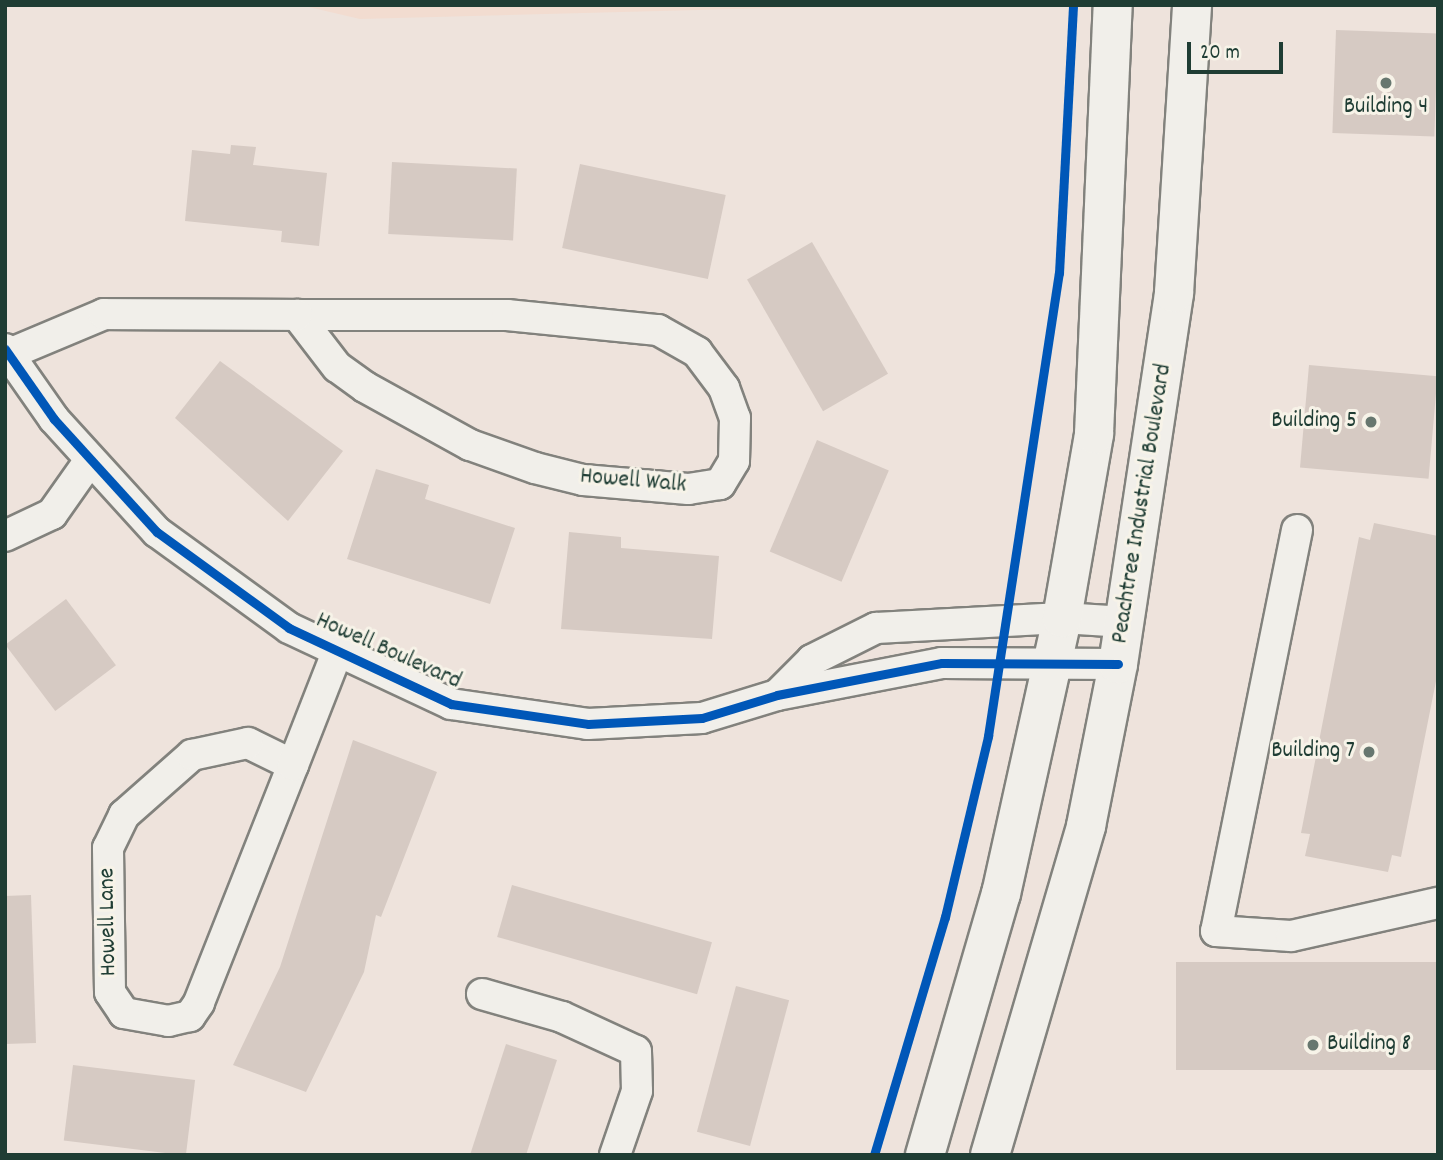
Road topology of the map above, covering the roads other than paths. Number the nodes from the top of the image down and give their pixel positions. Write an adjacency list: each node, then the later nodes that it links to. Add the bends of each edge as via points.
1 (1113, 5): 8 (highway, via 1094,434)
2 (1192, 5): 9 (highway, Peachtree Industrial Boulevard, via 1174,293)
3 (297, 315): 3 (street, Howell Walk, via 507,315 659,330 697,352 724,387 735,418 734,461 720,484 688,489 583,480 535,468 470,445 365,387 337,367); 4 (street, Howell Walk, via 104,314)
4 (7, 351): 5 (street, Howell Boulevard)
5 (90, 460): 7 (street, via 52,514); 10 (street, Howell Boulevard, via 157,532 289,628)
6 (1297, 530): 15 (street, via 1216,931 1291,936)
7 (5, 536)
8 (1062, 618): 9 (street, Howell Boulevard); 11 (highway); 13 (street, Howell Boulevard, via 876,628 812,660)
9 (1125, 622): 12 (highway, Peachtree Industrial Boulevard)
10 (337, 653): 13 (street, Howell Boulevard, via 451,704 588,724 702,718); 14 (street, Howell Lane)
11 (1052, 659): 12 (street, Howell Boulevard); 13 (street, Howell Boulevard, via 942,663); 18 (highway, via 1001,894)
12 (1118, 664): 19 (highway, Peachtree Industrial Boulevard, via 1086,826)
13 (777, 695)
14 (293, 765): 14 (street, Howell Lane, via 195,1010 169,1021 124,1013 110,992 106,897 108,848 124,815 192,755 215,747 248,743)
15 (1438, 903)
16 (482, 994): 17 (street, via 562,1017 636,1051 637,1091)
17 (624, 1153)
18 (925, 1155)
19 (990, 1155)

